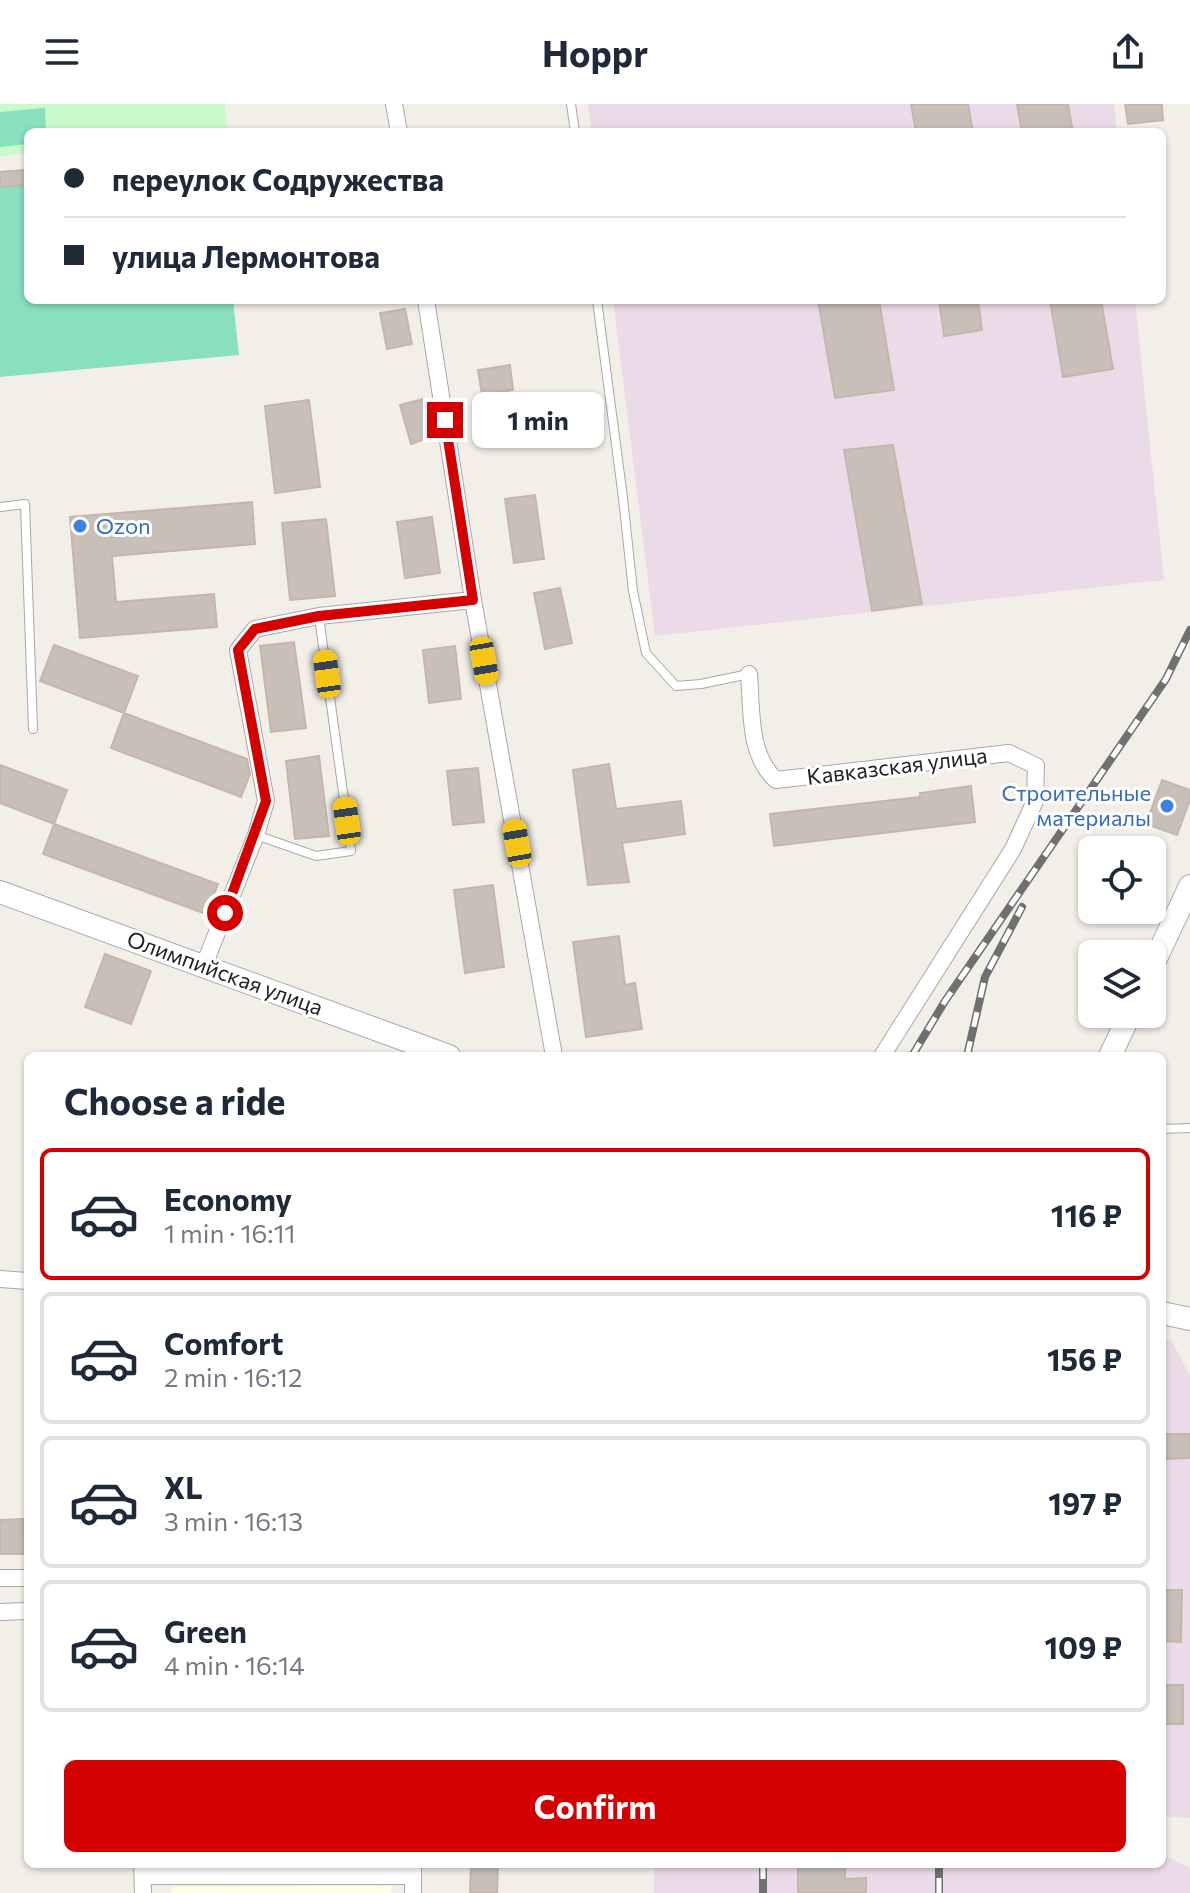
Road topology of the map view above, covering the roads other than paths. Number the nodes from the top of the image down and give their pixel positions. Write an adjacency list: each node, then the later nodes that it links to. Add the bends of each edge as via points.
1 (394, 104): 3 (street)
2 (571, 104): 4 (lane)
3 (398, 128)
4 (574, 128)
5 (427, 304): 8 (street)
6 (598, 304): 10 (lane, via 633,591 646,653 676,686)
7 (0, 507): 11 (lane, via 25,504)
8 (473, 600): 9 (street); 19 (street)
9 (319, 616): 12 (street, via 255,629 238,650 266,801); 12 (lane, via 351,851 316,856)
10 (749, 674): 20 (street, Кавказская улица, via 758,758 776,780 1009,753 1036,766 1035,801 1013,849)
11 (33, 729)
12 (256, 835): 16 (street)
13 (1190, 886): 15 (street)
14 (0, 892): 16 (street, Олимпийская улица)
15 (1165, 940)
16 (204, 965): 18 (street, Олимпийская улица)
17 (1123, 1028): 21 (street)
18 (421, 1051)
19 (553, 1052)
20 (885, 1052)
21 (1112, 1052)
22 (1190, 1128): 23 (lane)
23 (1166, 1129)
24 (0, 1279): 25 (street)
25 (24, 1281)
26 (1166, 1314): 27 (street)
27 (1190, 1319)
28 (0, 1578): 29 (street)
29 (24, 1578)
30 (24, 1611): 31 (street)
31 (0, 1612)
32 (143, 1878): 33 (street)
33 (413, 1878)

